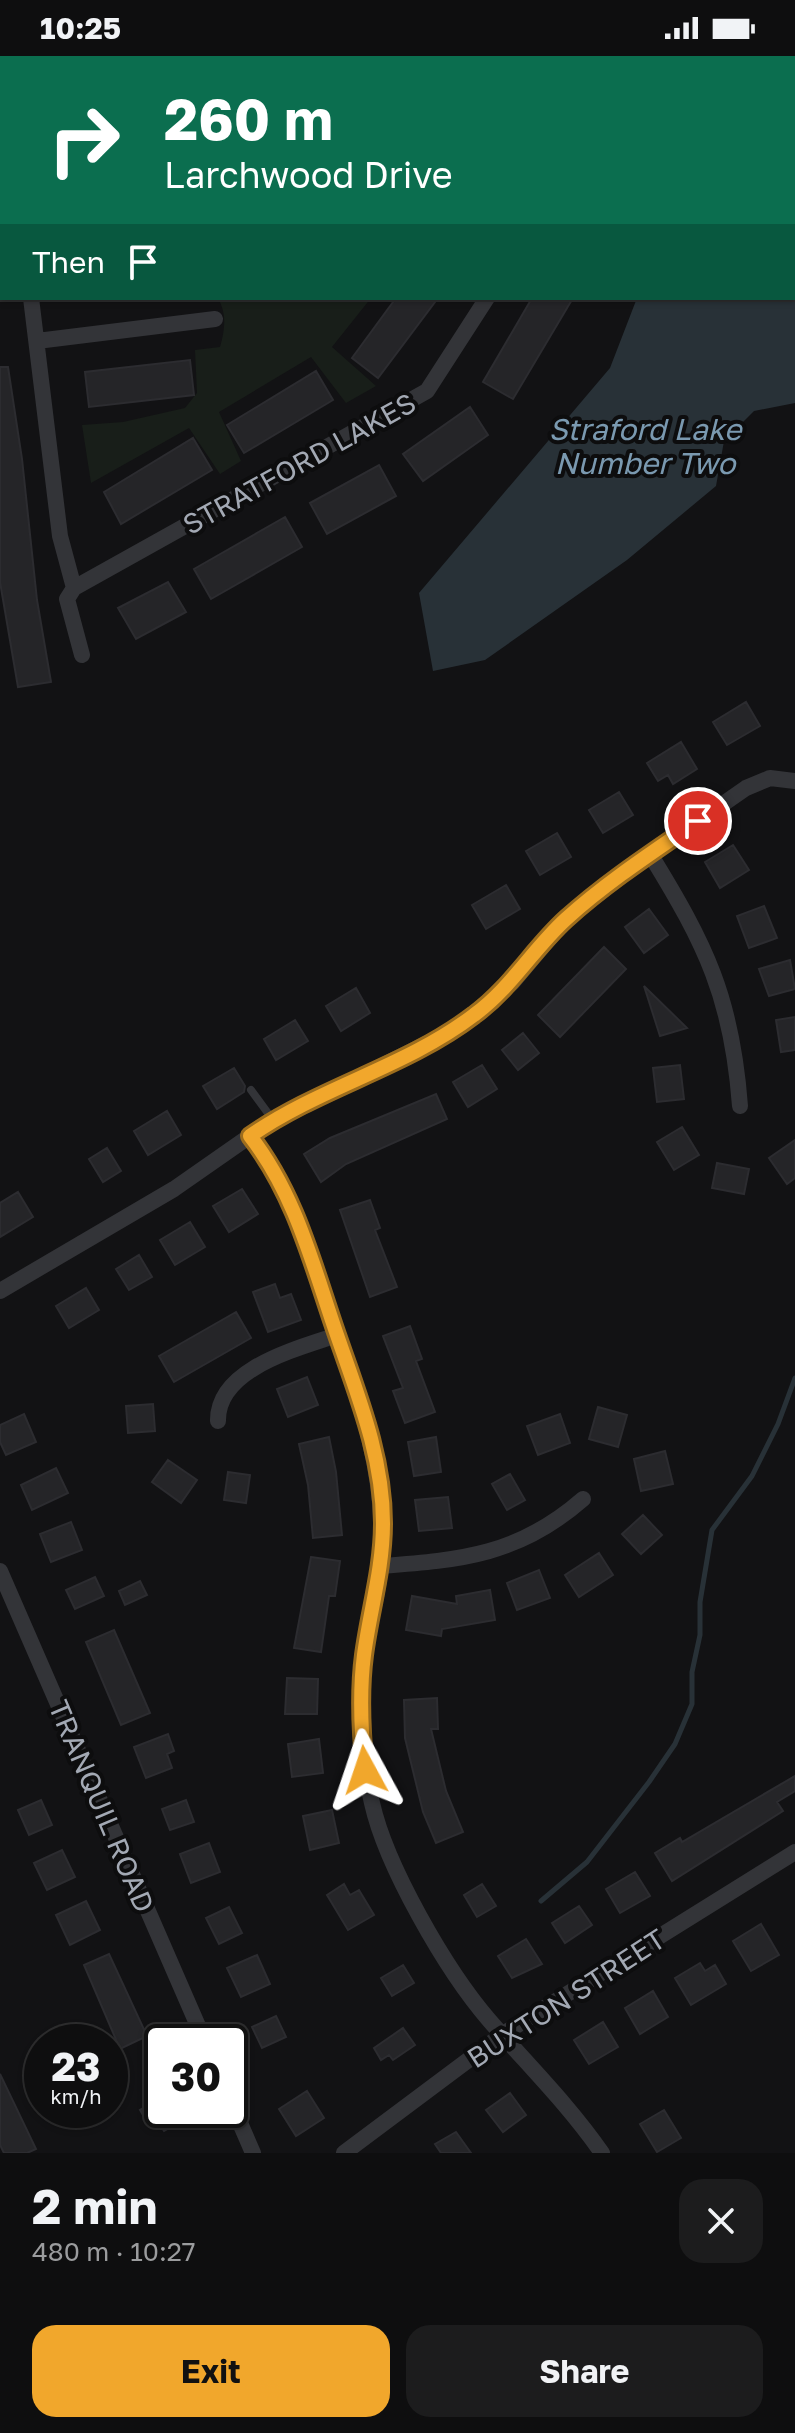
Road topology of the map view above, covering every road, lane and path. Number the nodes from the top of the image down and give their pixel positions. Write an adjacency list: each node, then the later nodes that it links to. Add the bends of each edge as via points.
1 (31, 300): 4 (street)
2 (486, 300): 5 (street, STRATFORD LAKES, via 427,391)
3 (215, 319): 4 (street)
4 (37, 341): 5 (street, via 60,536)
5 (74, 588): 6 (street, via 67,599)
6 (82, 655)
7 (795, 781): 8 (street, via 770,778 746,788)
8 (650, 854): 10 (street, via 707,952 732,1033); 11 (street, via 564,921 512,983 475,1015 423,1048)
9 (251, 1090): 11 (lane)
10 (740, 1106)
11 (273, 1120): 12 (street)
12 (250, 1136): 13 (street, via 174,1189); 14 (street, via 288,1194)
13 (0, 1291)
14 (337, 1335): 15 (street, via 277,1358 231,1384 222,1396); 17 (street, via 371,1438 383,1521)
15 (218, 1421)
16 (583, 1499): 17 (street, via 540,1531 496,1551 453,1561)
17 (381, 1566): 21 (street, via 361,1694 362,1746 372,1806 404,1885 470,1995)
18 (0, 1571): 20 (street, TRANQUIL ROAD)
19 (795, 1852): 21 (street, BUXTON STREET)
20 (197, 2024)
21 (503, 2034): 24 (street, BUXTON STREET); 25 (street, via 556,2091)
22 (242, 2128): 23 (street)
23 (253, 2153)
24 (344, 2153)
25 (602, 2153)

